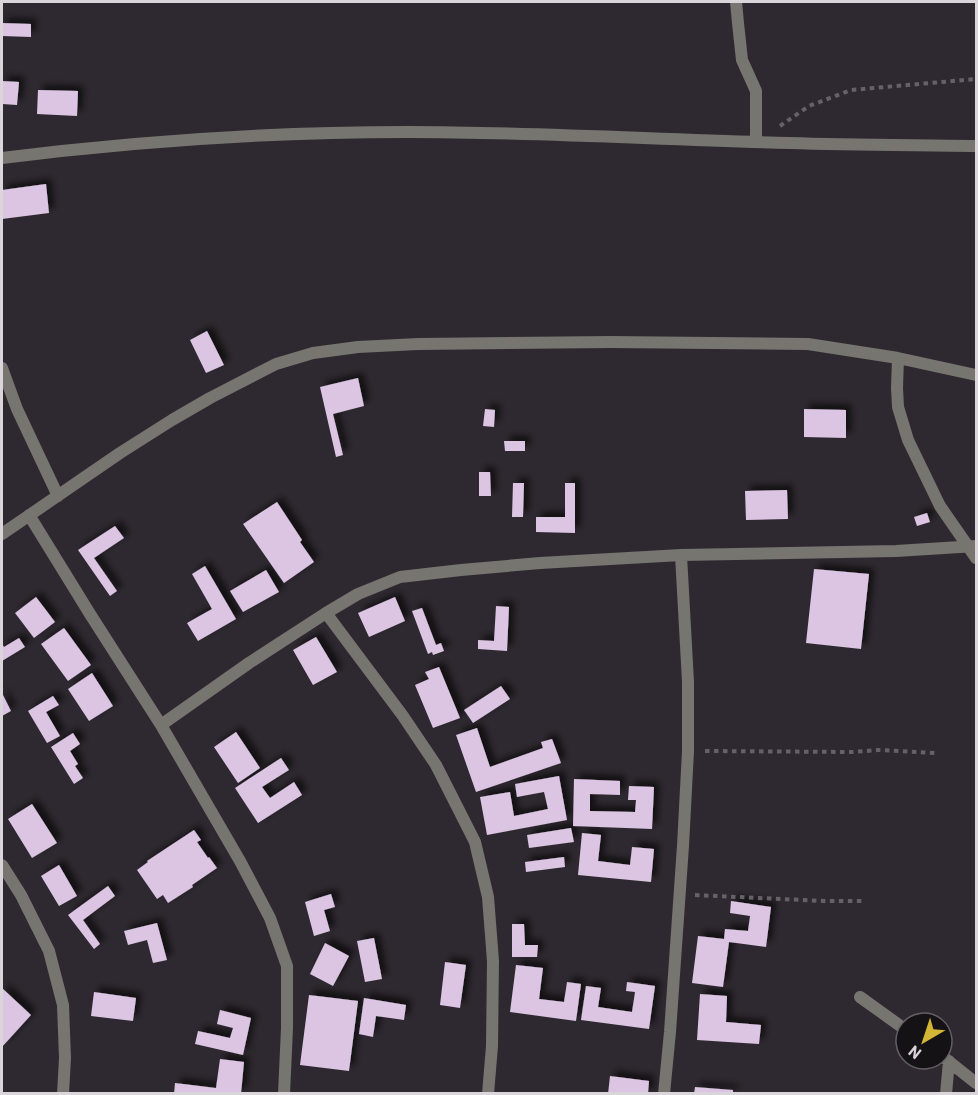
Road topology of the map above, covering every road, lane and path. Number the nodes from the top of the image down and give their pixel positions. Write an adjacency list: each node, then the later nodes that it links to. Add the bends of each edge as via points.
1 (736, 2): 3 (street, via 742,60 756,91)
2 (976, 79): 3 (path, via 850,90 809,106)
3 (756, 142): 4 (street); 5 (street, via 395,132 177,141)
4 (976, 146)
5 (2, 158)
6 (898, 358): 8 (street); 9 (street, via 808,344 714,343 418,344 313,353 276,364 210,398); 12 (street, via 898,407 908,440 940,506)
7 (2, 368): 9 (street)
8 (976, 375)
9 (58, 495): 10 (street)
10 (29, 515): 11 (street); 16 (street)
11 (2, 534)
12 (973, 547): 13 (street); 14 (street)
13 (681, 555): 15 (street, via 540,563 400,577 358,594); 17 (street)
14 (976, 558)
15 (326, 613): 16 (street); 29 (street, via 436,765 475,842 488,897 493,961)
16 (161, 725): 28 (street, via 270,918 287,966)
17 (688, 751): 18 (path); 20 (street)
18 (935, 753)
19 (2, 865): 27 (street, via 49,951 63,1005)
20 (680, 895): 21 (path); 30 (street)
21 (862, 901)
22 (860, 997): 23 (street)
23 (894, 1021)
24 (954, 1065): 26 (street)
25 (946, 1071): 31 (street)
26 (976, 1083)
27 (63, 1094)
28 (284, 1094)
29 (488, 1094)
30 (664, 1094)
31 (946, 1094)

